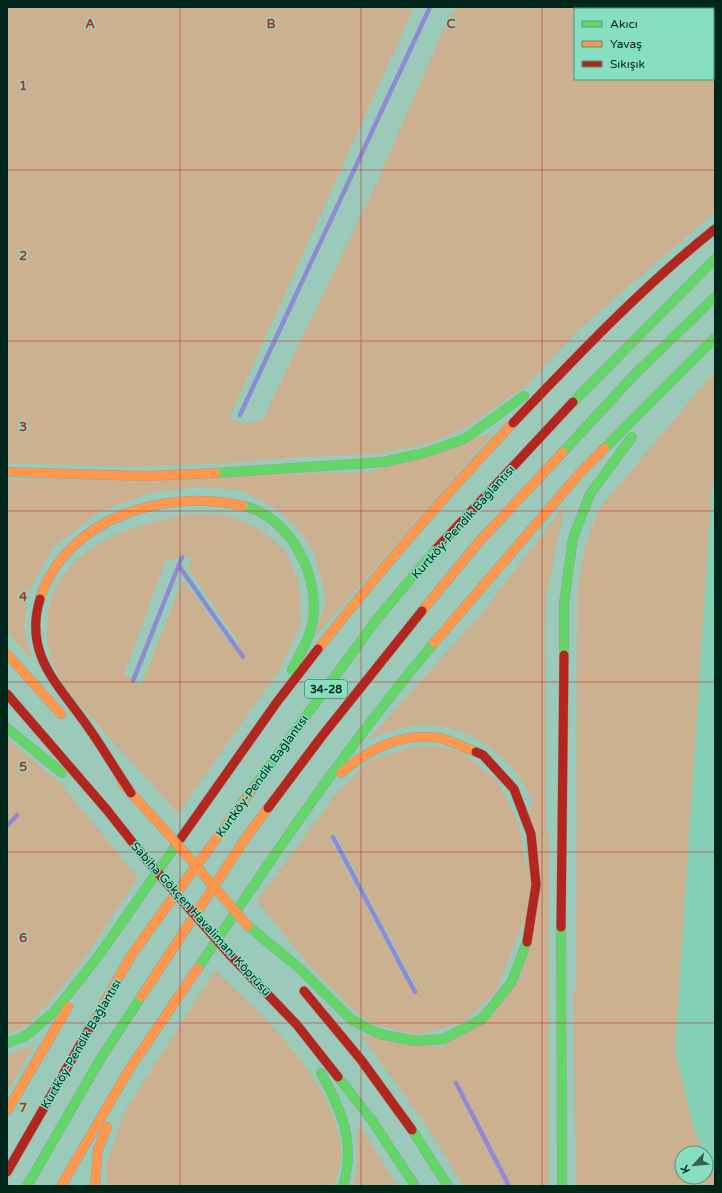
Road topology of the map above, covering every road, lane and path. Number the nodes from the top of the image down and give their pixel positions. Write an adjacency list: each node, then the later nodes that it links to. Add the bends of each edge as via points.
1 (715, 229): 5 (highway, via 676,260)
2 (715, 260): 25 (highway, Kurtköy-Pendik Bağlantısı / 34-28, via 599,375 451,532 377,619 132,954)
3 (715, 297): 26 (highway, Kurtköy-Pendik Bağlantısı / 34-28, via 636,373 477,544 322,736 244,839 101,1058)
4 (715, 338): 6 (highway)
5 (576, 357): 7 (highway, via 464,439 424,453 384,462 146,476); 10 (highway, via 484,453 378,574)
6 (680, 373): 15 (highway, via 575,479 396,688); 32 (highway, via 590,494 573,538 564,603 560,948)
7 (7, 472)
8 (7, 654): 11 (highway)
9 (7, 694): 16 (highway)
10 (278, 702): 14 (highway, via 312,628 314,612 304,558 291,536 276,521 230,500 200,499 172,501 145,507 99,526 81,539 49,574 35,617 36,638 43,664 55,686 81,717); 18 (highway)
11 (69, 724)
12 (7, 728): 16 (highway)
13 (90, 747): 14 (highway)
14 (131, 793): 17 (highway, bridge)
15 (309, 803): 17 (highway, via 352,763 378,747 400,738 423,735 448,739 474,748 499,768 526,812 537,880 534,914 526,945 514,974 502,997 486,1016 465,1030 443,1039 398,1039 369,1030 346,1016 304,972); 23 (highway)
16 (107, 810): 21 (highway, Sabiha Gökçen Havalimanı Köprüsü, bridge, via 230,954)
17 (248, 926): 19 (highway)
18 (97, 958): 22 (highway, via 54,1012 27,1035); 24 (highway)
19 (285, 968)
20 (300, 987): 31 (highway, via 379,1084)
21 (297, 1025): 29 (highway, via 338,1104 349,1136 347,1175); 30 (highway, via 371,1119)
22 (7, 1043)
23 (130, 1068): 27 (highway); 28 (highway, via 98,1149)
24 (7, 1111)
25 (7, 1172)
26 (27, 1186)
27 (62, 1186)
28 (95, 1186)
29 (343, 1186)
30 (415, 1186)
31 (448, 1186)
32 (562, 1186)

